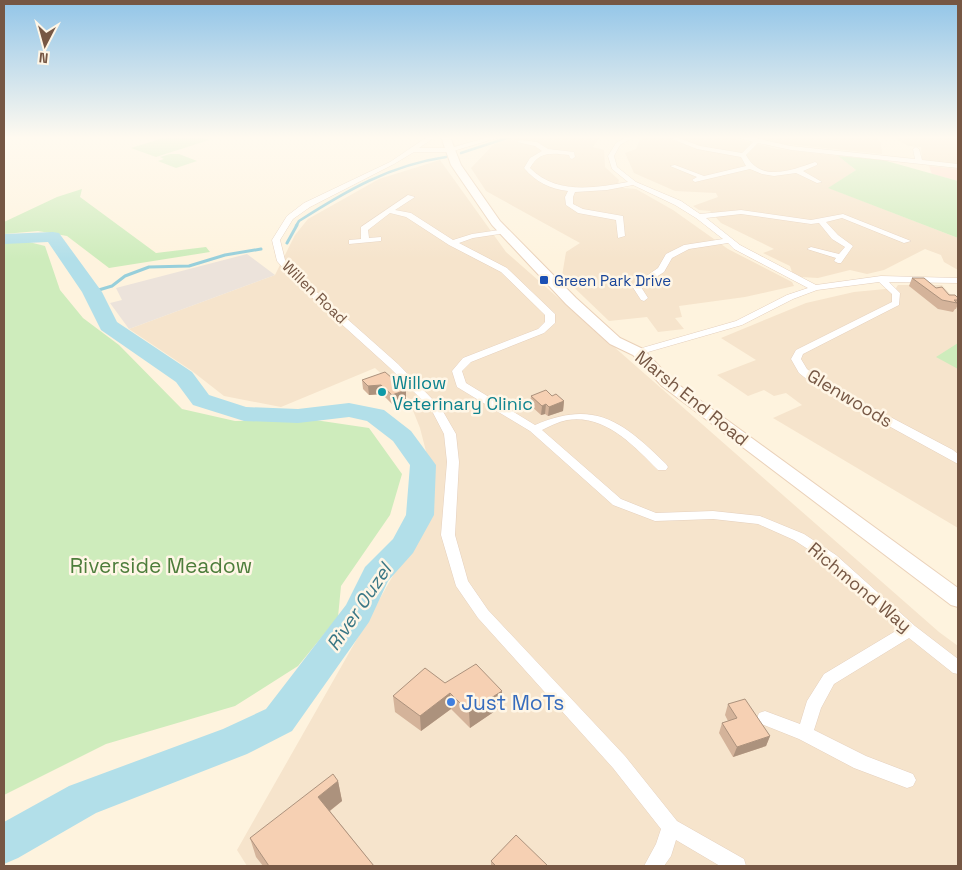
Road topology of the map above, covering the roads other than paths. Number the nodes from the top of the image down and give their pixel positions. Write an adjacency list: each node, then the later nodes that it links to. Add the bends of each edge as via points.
1 (364, 178): 40 (street, Willen Road, via 307,205 290,218 276,240 281,261 436,408 450,434 453,462 448,535 461,582 483,614 619,762)
2 (465, 178): 17 (street, Marsh End Road)
3 (537, 178): 8 (street)
4 (627, 178): 7 (street)
5 (810, 178): 6 (street)
6 (819, 182)
7 (634, 183): 8 (street); 12 (street)
8 (573, 189): 15 (street, via 570,204 581,211)
9 (411, 197): 10 (street)
10 (389, 211): 20 (street, via 364,229); 24 (street, Richmond Way, via 408,215)
11 (851, 213): 13 (street)
12 (699, 216): 16 (street, via 741,212); 21 (street)
13 (843, 216): 16 (street); 22 (street)
14 (631, 217): 15 (street)
15 (620, 218): 18 (street)
16 (821, 221): 25 (street, via 835,237 849,246 839,259)
17 (503, 231): 24 (street); 30 (street, Marsh End Road, via 615,342)
18 (621, 236)
19 (378, 239): 20 (street)
20 (365, 240): 23 (street)
21 (728, 241): 28 (street); 29 (street, via 687,247 669,256 661,270 636,286)
22 (907, 241)
23 (352, 242)
24 (452, 243): 31 (street, Richmond Way, via 504,270 550,314 550,323 541,331 468,360 457,371 461,386)
25 (811, 250)
26 (881, 279): 27 (street); 28 (street); 32 (street, Glenwoods, via 896,293 896,303 799,352 796,359 803,371 818,383)
27 (958, 280)
28 (815, 288): 30 (street, via 739,323)
29 (644, 298)
30 (638, 352): 34 (street, Marsh End Road, via 667,383)
31 (534, 429): 33 (street, via 565,417 601,418 618,426); 35 (street, Richmond Way, via 617,502 656,517 713,515 760,520 798,537 831,558)
32 (958, 460)
33 (662, 467)
34 (958, 599)
35 (910, 630): 36 (street, Richmond Way); 38 (street, via 829,679 813,706)
36 (958, 668)
37 (765, 718): 38 (street)
38 (805, 734): 39 (street, via 860,762)
39 (907, 780)
40 (671, 827): 41 (street, via 664,850); 42 (street)
41 (653, 866)
42 (737, 866)

